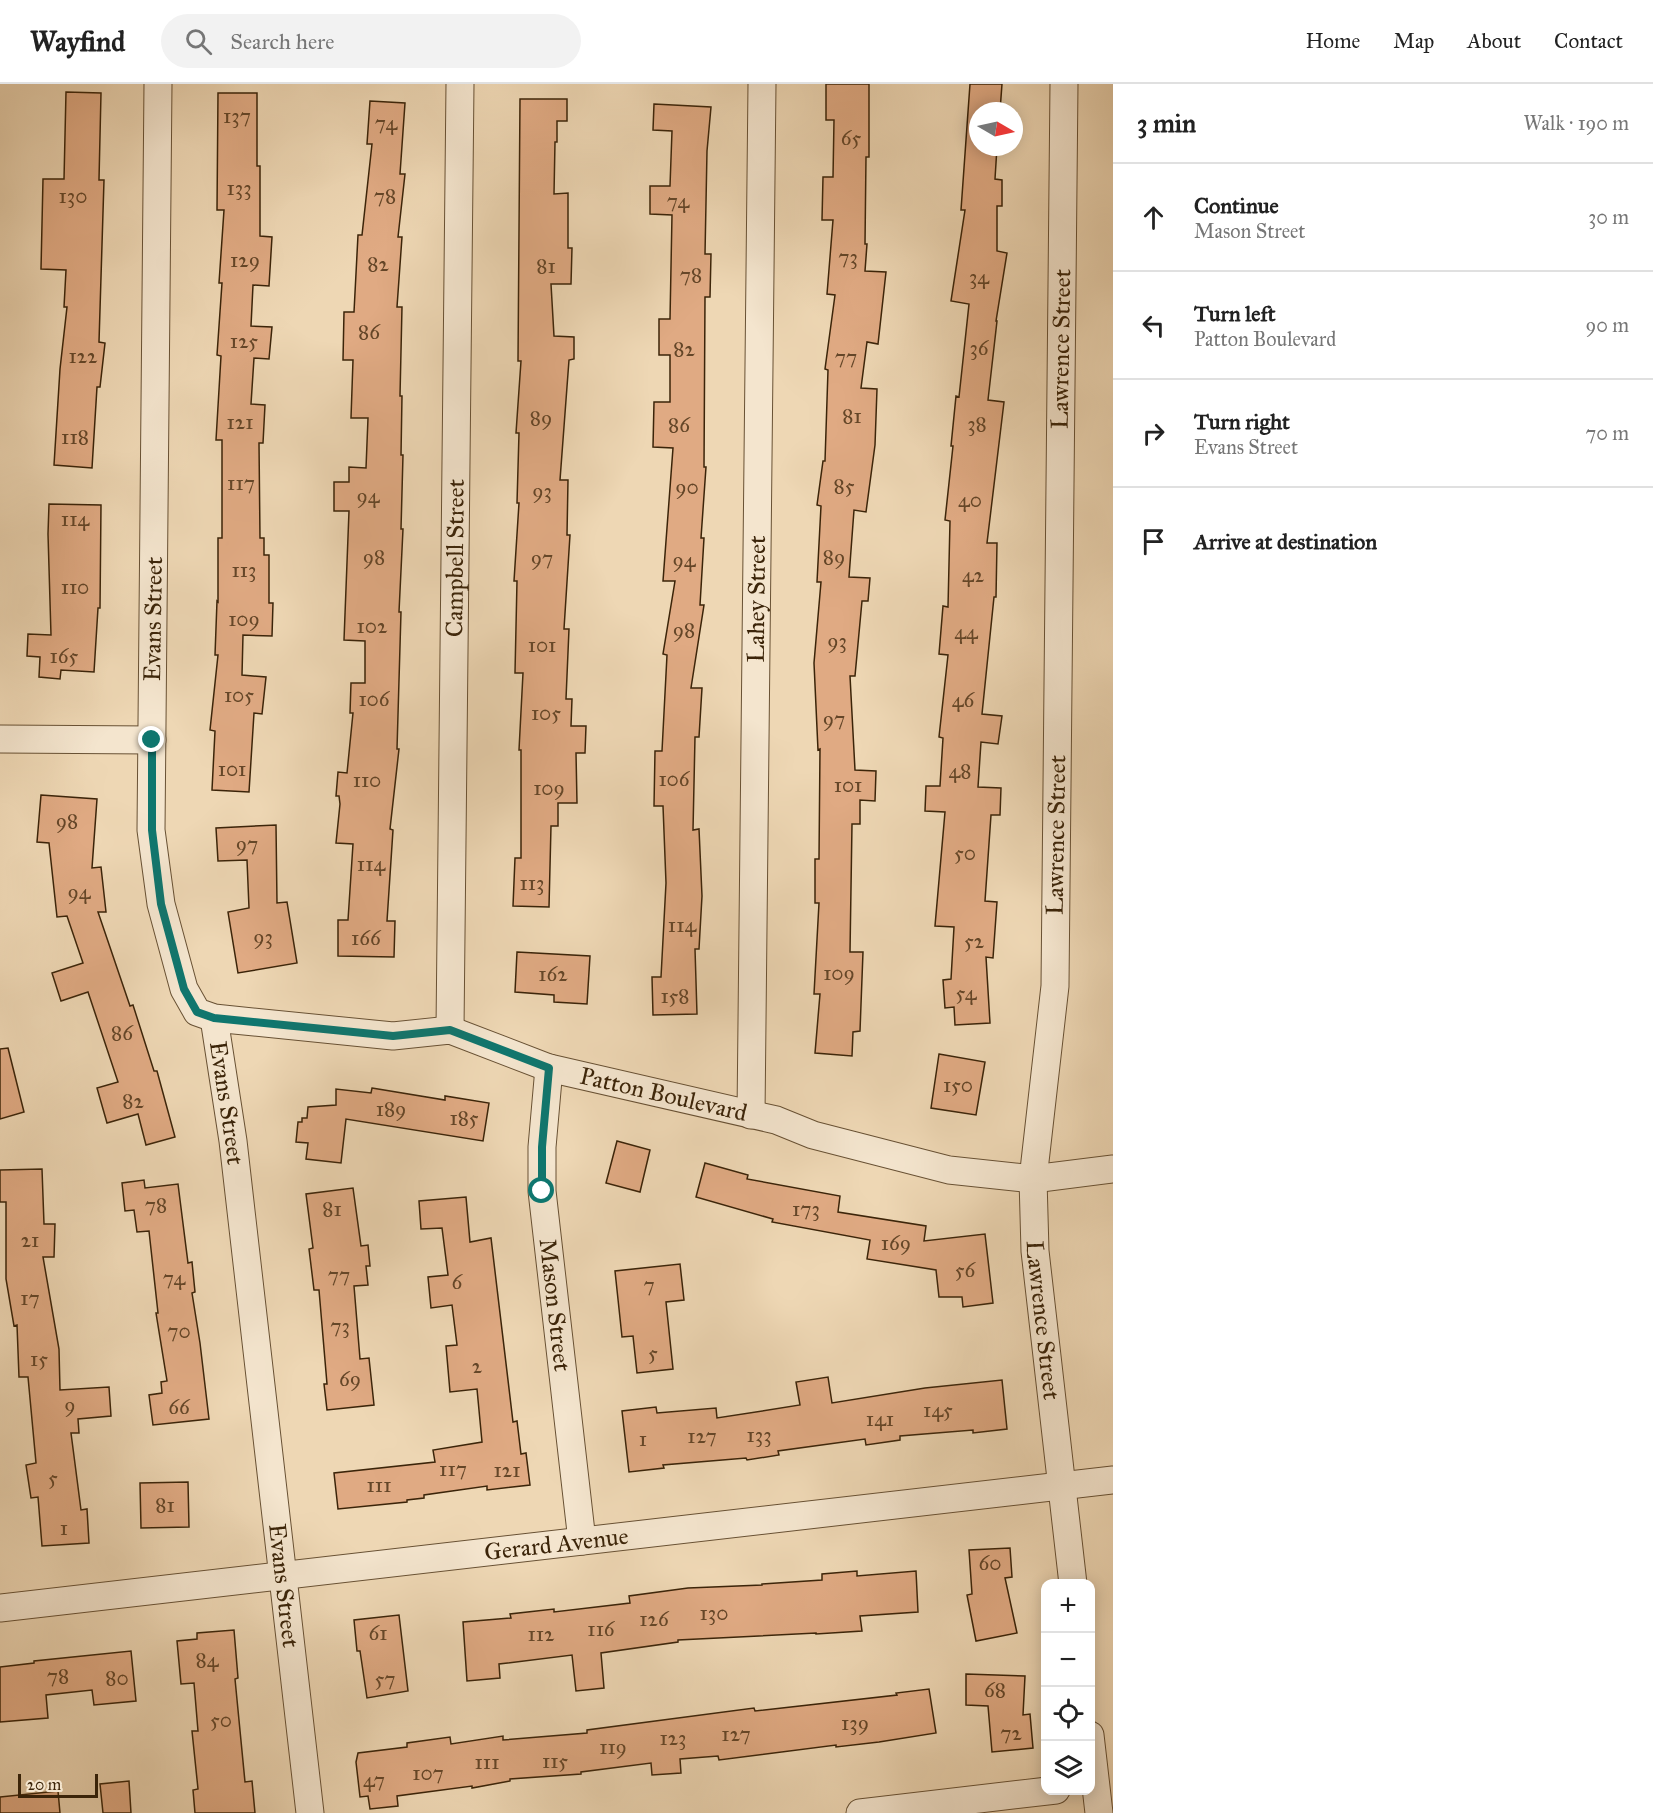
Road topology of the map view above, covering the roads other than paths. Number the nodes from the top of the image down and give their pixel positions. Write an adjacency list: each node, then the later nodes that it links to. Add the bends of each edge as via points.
1 (158, 84): 6 (street, Evans Street)
2 (460, 84): 8 (street, Campbell Street)
3 (762, 84): 10 (street, Lahey Street)
4 (1064, 84): 12 (street, Lawrence Street, via 1055,986)
5 (0, 739): 6 (street)
6 (152, 740): 7 (street, Evans Street, via 152,830 161,904 184,989 197,1012)
7 (214, 1018): 8 (street, Patton Boulevard, via 393,1036); 16 (street, Evans Street, via 233,1141)
8 (450, 1030): 9 (street, Patton Boulevard)
9 (549, 1068): 10 (street, Patton Boulevard); 15 (street, Mason Street, via 542,1191)
10 (751, 1115): 12 (street, Patton Boulevard, via 949,1170)
11 (1113, 1169): 12 (street, Patton Boulevard)
12 (1033, 1179): 14 (street, Lawrence Street, via 1035,1251)
13 (1113, 1480): 14 (street, Gerard Avenue)
14 (1062, 1486): 15 (street, Gerard Avenue); 17 (street, Lawrence Street)
15 (582, 1541): 16 (street, Gerard Avenue)
16 (282, 1575): 18 (street, Gerard Avenue); 22 (street, Evans Street)
17 (1072, 1579)
18 (0, 1608)
19 (1091, 1741): 20 (street)
20 (1100, 1785): 24 (street)
21 (1041, 1793): 23 (street)
22 (310, 1813)
23 (860, 1813)
24 (1099, 1813)

